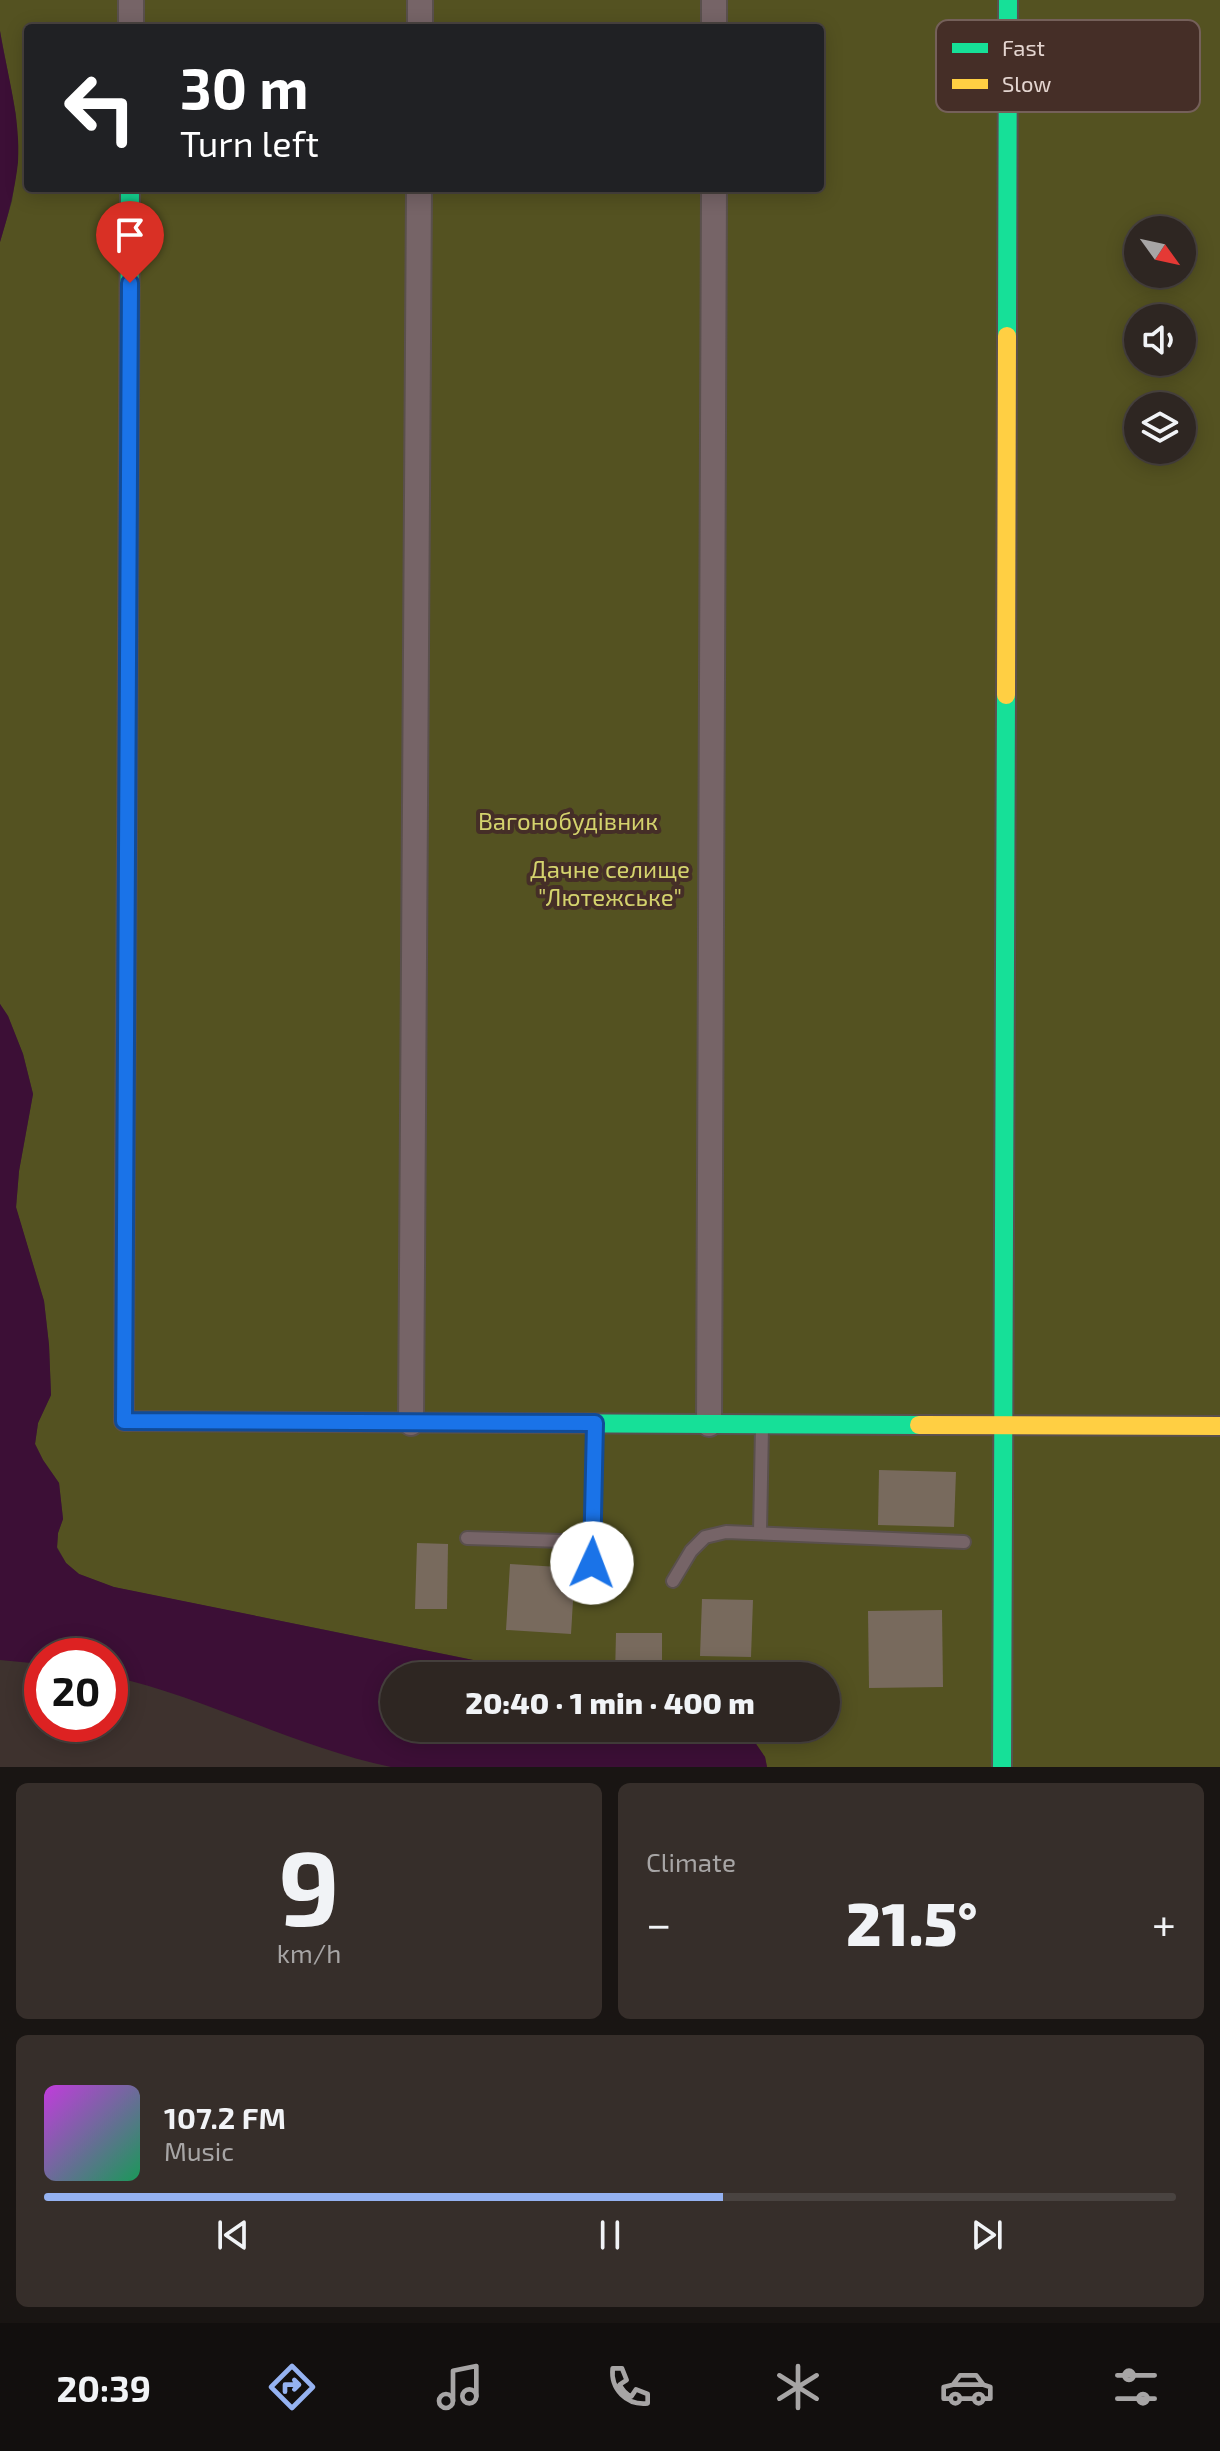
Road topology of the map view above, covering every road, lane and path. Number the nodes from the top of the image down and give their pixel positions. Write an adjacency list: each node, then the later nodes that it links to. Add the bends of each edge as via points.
1 (131, 0): 6 (street)
2 (420, 0): 7 (street)
3 (714, 0): 8 (street)
4 (1008, 0): 5 (street)
5 (1008, 20)
6 (131, 24)
7 (420, 24)
8 (714, 24)
9 (1008, 112): 17 (street)
10 (130, 192): 13 (street, via 124,1421)
11 (419, 192): 13 (street)
12 (714, 192): 15 (street)
13 (411, 1423): 14 (street)
14 (595, 1423): 15 (street); 21 (lane)
15 (709, 1424): 16 (street)
16 (762, 1424): 17 (street); 19 (lane)
17 (1003, 1425): 18 (street); 25 (street)
18 (1220, 1426)
19 (760, 1532): 22 (lane); 24 (lane, via 705,1537)
20 (467, 1538): 21 (lane)
21 (593, 1542): 23 (lane)
22 (964, 1542)
23 (592, 1563)
24 (673, 1581)
25 (1002, 1767)

